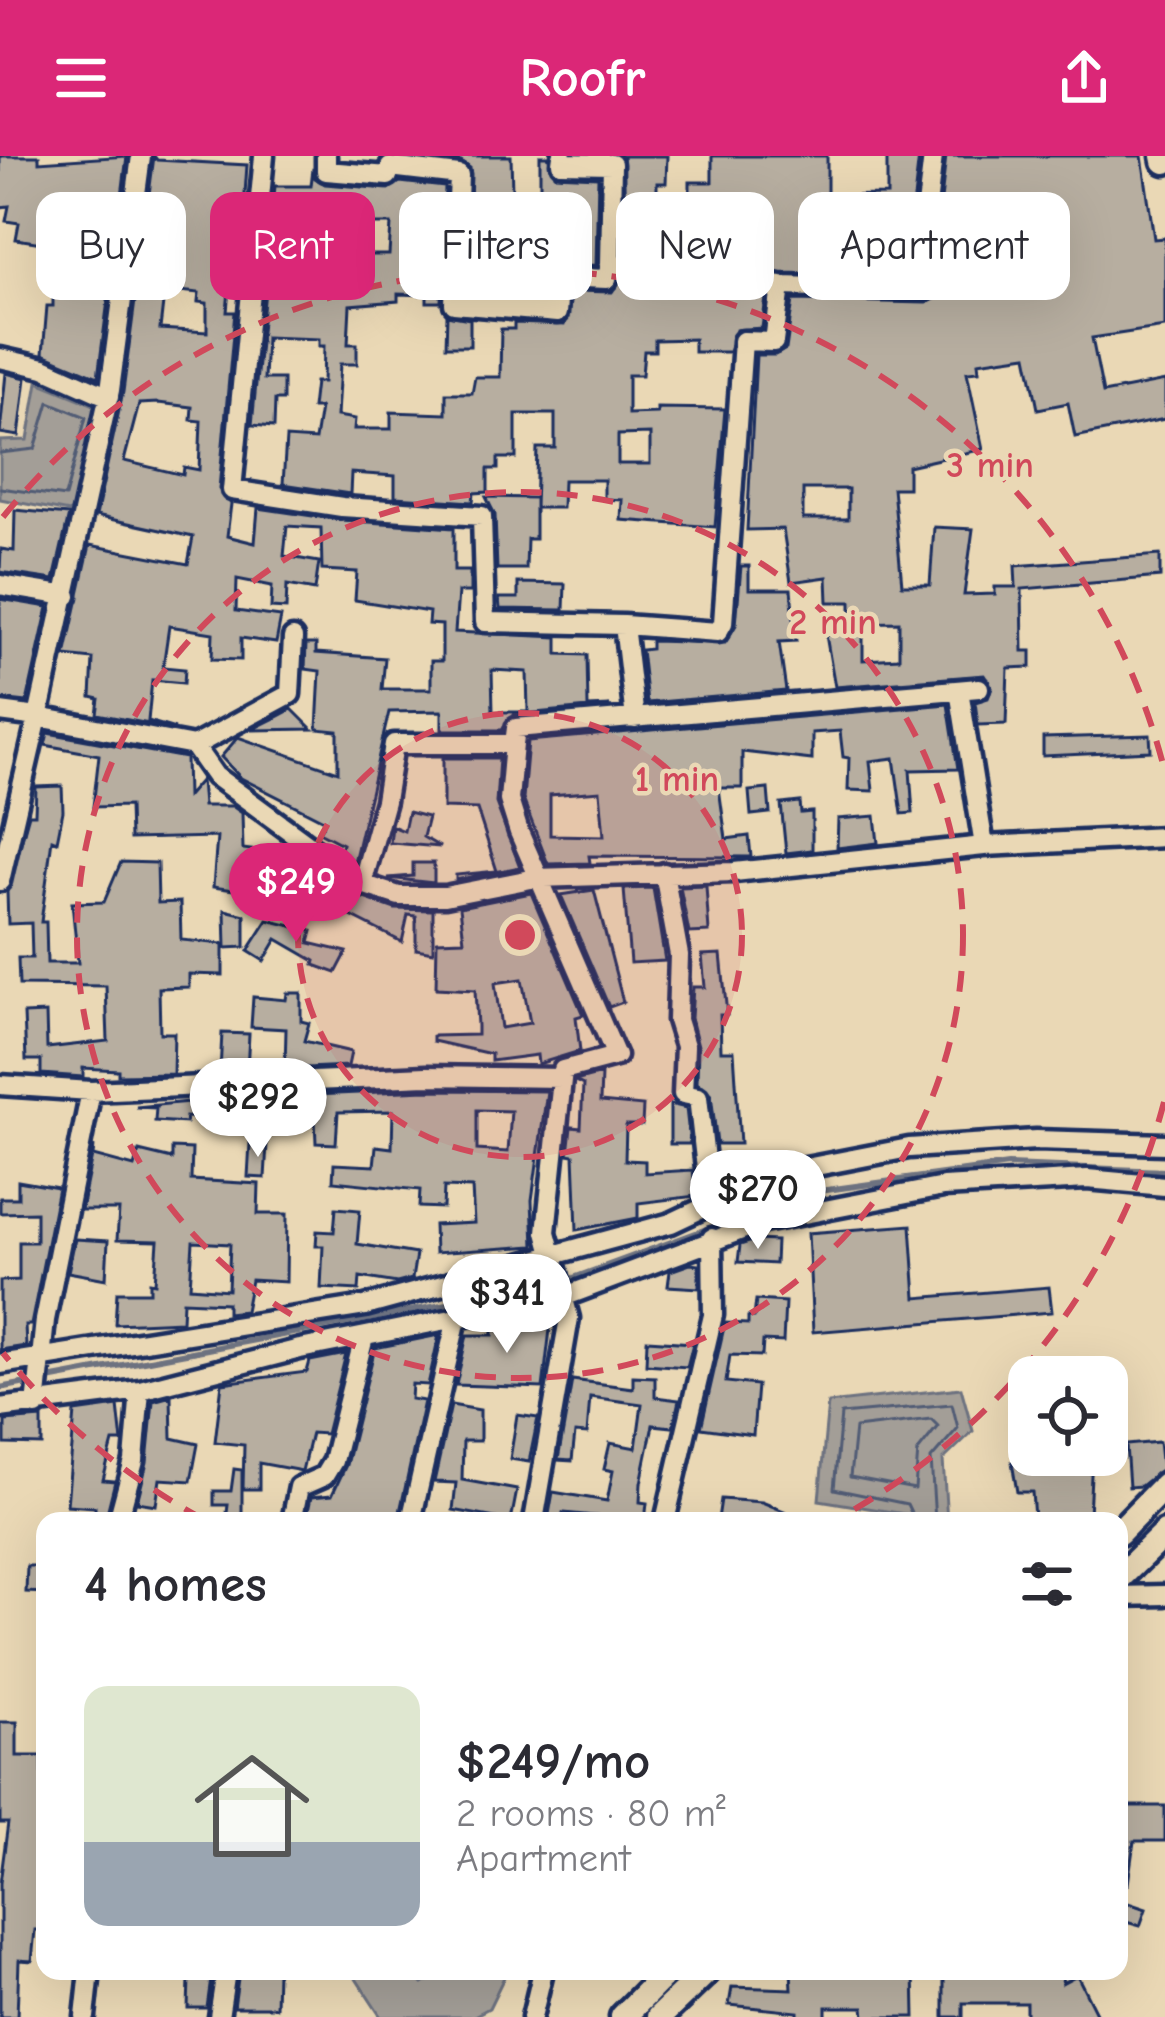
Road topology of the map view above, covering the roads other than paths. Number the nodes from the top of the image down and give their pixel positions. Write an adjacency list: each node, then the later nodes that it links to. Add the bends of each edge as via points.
1 (142, 156): 10 (street)
2 (264, 156): 13 (street, via 232,490 482,516 485,622)
3 (326, 156): 6 (street, via 326,171 388,176 390,167)
4 (562, 156): 7 (street, via 561,163 612,164)
5 (932, 156): 8 (street, via 921,290)
6 (460, 165): 7 (street, via 454,304 557,313 560,278 607,279)
7 (610, 264): 8 (street)
8 (782, 286): 13 (street, via 774,342 743,341 723,623 718,632)
9 (0, 358): 10 (street)
10 (109, 397): 12 (street)
11 (0, 585): 12 (street)
12 (67, 596): 16 (street)
13 (624, 625): 17 (street)
14 (293, 638): 19 (street, via 290,694)
15 (0, 712): 16 (street)
16 (38, 717): 19 (street); 21 (street)
17 (635, 719): 18 (street, via 516,728); 23 (street, via 969,689)
18 (514, 744): 25 (street, via 509,800); 27 (street, via 394,744)
19 (194, 746): 27 (street, via 215,776)
20 (0, 777): 21 (street)
21 (24, 778): 26 (street)
22 (1165, 837): 23 (street)
23 (984, 846): 24 (street)
24 (664, 874): 25 (street); 33 (street, via 679,956 683,1094 698,1097)
25 (536, 878): 27 (street, via 446,896 399,896); 28 (street, via 616,1056 562,1070)
26 (0, 881)
27 (362, 884)
28 (562, 1078): 30 (street); 35 (street, via 546,1232)
29 (0, 1085): 30 (street)
30 (92, 1091): 40 (street)
31 (1165, 1144): 33 (street, via 909,1148 776,1174)
32 (1165, 1186): 34 (street, via 1087,1179 944,1186)
33 (710, 1204): 35 (street)
34 (712, 1238): 36 (street); 48 (street, via 713,1315)
35 (554, 1258): 36 (street); 40 (street)
36 (563, 1297): 37 (street); 47 (street, via 569,1318)
37 (457, 1318): 38 (street); 46 (street)
38 (364, 1336): 41 (street); 45 (street, via 333,1461 324,1476 299,1487)
39 (0, 1364): 40 (street)
40 (37, 1382): 41 (street); 42 (street)
41 (140, 1390): 44 (street)
42 (3, 1410)
43 (1165, 1485): 49 (main road)
44 (120, 1512)
45 (294, 1512)
46 (413, 1512)
47 (536, 1512)
48 (667, 1512)
49 (1128, 1523)
50 (1165, 1533): 51 (main road)
51 (1128, 1569)
52 (1165, 1595): 53 (street)
53 (1128, 1596)
54 (89, 1980): 59 (street)
55 (225, 1980): 60 (street)
56 (541, 1980): 61 (street)
57 (659, 1980): 62 (main road)
58 (697, 1980): 63 (main road)
59 (85, 2017)
60 (219, 2017)
61 (532, 2017)
62 (622, 2017)
63 (659, 2017)

